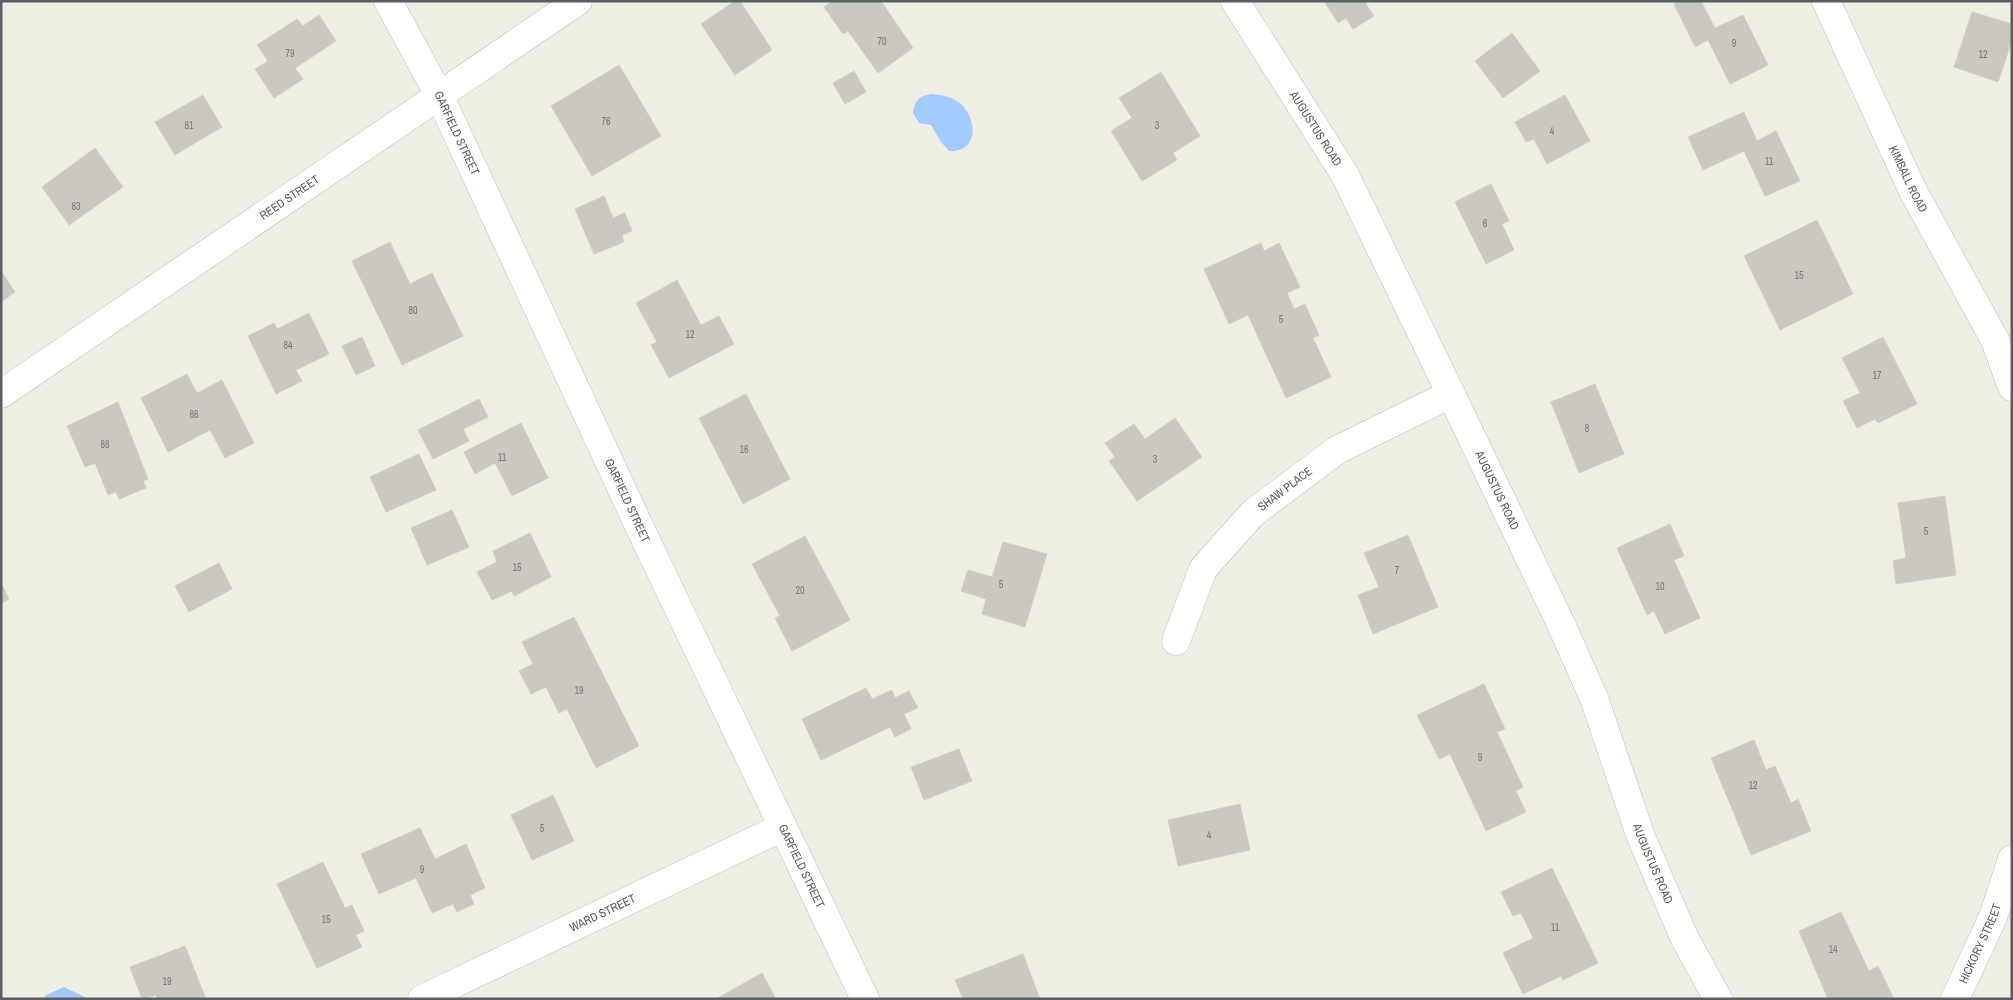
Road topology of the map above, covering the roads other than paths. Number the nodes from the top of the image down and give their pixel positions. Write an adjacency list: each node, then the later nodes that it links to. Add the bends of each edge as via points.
1 (388, 1): 5 (street, GARFIELD STREET)
2 (578, 1): 5 (street, REED STREET)
3 (1236, 1): 8 (street, AUGUSTUS ROAD, via 1345,175)
4 (1826, 1): 6 (street, KIMBALL ROAD, via 1913,191 1995,340)
5 (439, 95): 7 (street, REED STREET); 10 (street, GARFIELD STREET)
6 (2012, 387)
7 (1, 394)
8 (1451, 394): 9 (street, SHAW PLACE, via 1336,450 1253,512 1203,569); 14 (street, AUGUSTUS ROAD, via 1560,622 1590,690 1641,837 1684,937)
9 (1176, 641)
10 (783, 827): 12 (street, WARD STREET); 13 (street, GARFIELD STREET)
11 (2012, 859): 15 (street, HICKORY STREET, via 1993,917)
12 (422, 999)
13 (865, 999)
14 (1718, 999)
15 (1955, 999)

